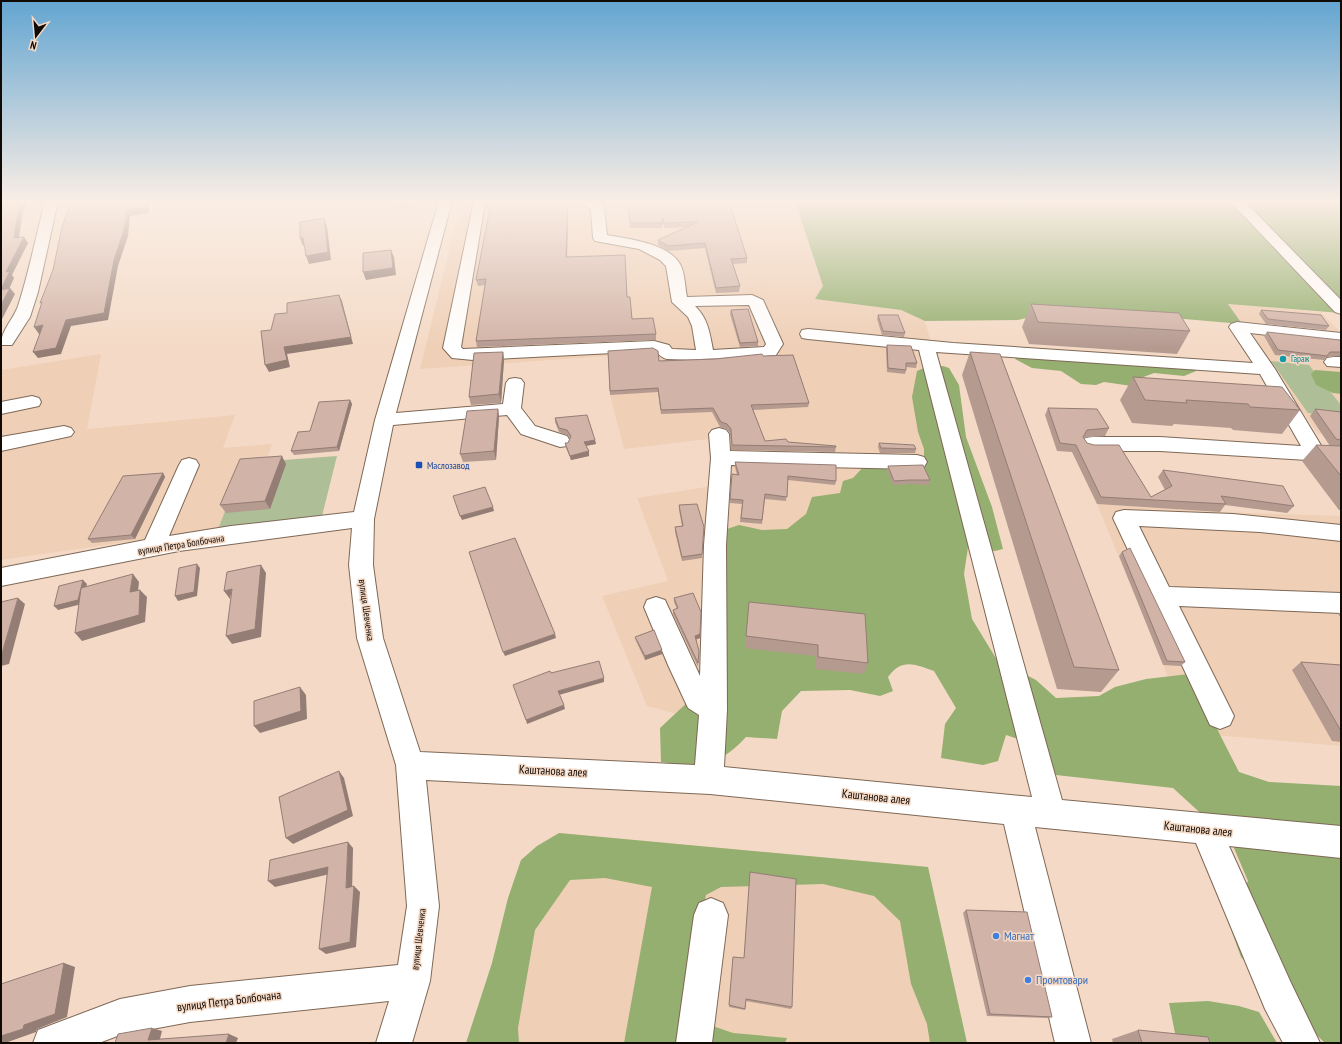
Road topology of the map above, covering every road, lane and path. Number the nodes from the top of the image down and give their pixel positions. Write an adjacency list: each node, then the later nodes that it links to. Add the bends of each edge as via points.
1 (40, 250): 10 (street, via 22,317)
2 (447, 250): 18 (street, вулиця Шевченка)
3 (459, 250): 12 (street, via 452,348 458,354 473,356 654,346 663,349 667,354)
4 (652, 250): 6 (street, via 673,265)
5 (1283, 250): 7 (street)
6 (680, 302): 12 (street, via 695,315); 12 (street, via 752,300 757,303 775,344 770,351 754,354)
7 (1341, 309)
8 (808, 334): 11 (street)
9 (1339, 340): 13 (street, via 1237,327)
10 (6, 341)
11 (926, 345): 13 (street); 39 (street)
12 (705, 355)
13 (1266, 369): 23 (street)
14 (515, 383): 17 (street)
15 (32, 402): 16 (street)
16 (1, 408)
17 (512, 409): 18 (street); 20 (street, via 528,430)
18 (386, 420): 27 (street, вулиця Шевченка)
19 (64, 432): 21 (street)
20 (560, 441)
21 (1, 444)
22 (1090, 444): 23 (street, via 1160,444)
23 (1316, 454): 24 (street)
24 (1341, 455)
25 (917, 462): 34 (street, via 720,446 715,545)
26 (189, 465): 29 (street)
27 (363, 519): 29 (street, вулиця Петра Болбочана); 36 (street, вулиця Шевченка, via 361,565 370,638)
28 (1341, 533): 31 (street, via 1215,521 1124,518)
29 (153, 547): 30 (street, вулиця Петра Болбочана)
30 (1, 577)
31 (1161, 596): 32 (street); 35 (street)
32 (1341, 603)
33 (656, 608): 34 (street, via 698,699)
34 (713, 710): 37 (street, via 709,756)
35 (1220, 716)
36 (410, 765): 37 (street, Каштанова алея); 43 (street, вулиця Шевченка, via 423,906)
37 (710, 780): 38 (street, Каштанова алея)
38 (1016, 811): 39 (street, Каштанова алея); 47 (street)
39 (1051, 814): 40 (street, Каштанова алея)
40 (1206, 830): 41 (street, Каштанова алея); 48 (street, via 1278,996)
41 (1341, 842)
42 (711, 914): 46 (street)
43 (413, 981): 44 (street, вулиця Петра Болбочана, via 190,1004 120,1017); 45 (street, вулиця Шевченка)
44 (50, 1043)
45 (394, 1043)
46 (694, 1043)
47 (1074, 1043)
48 (1302, 1043)

